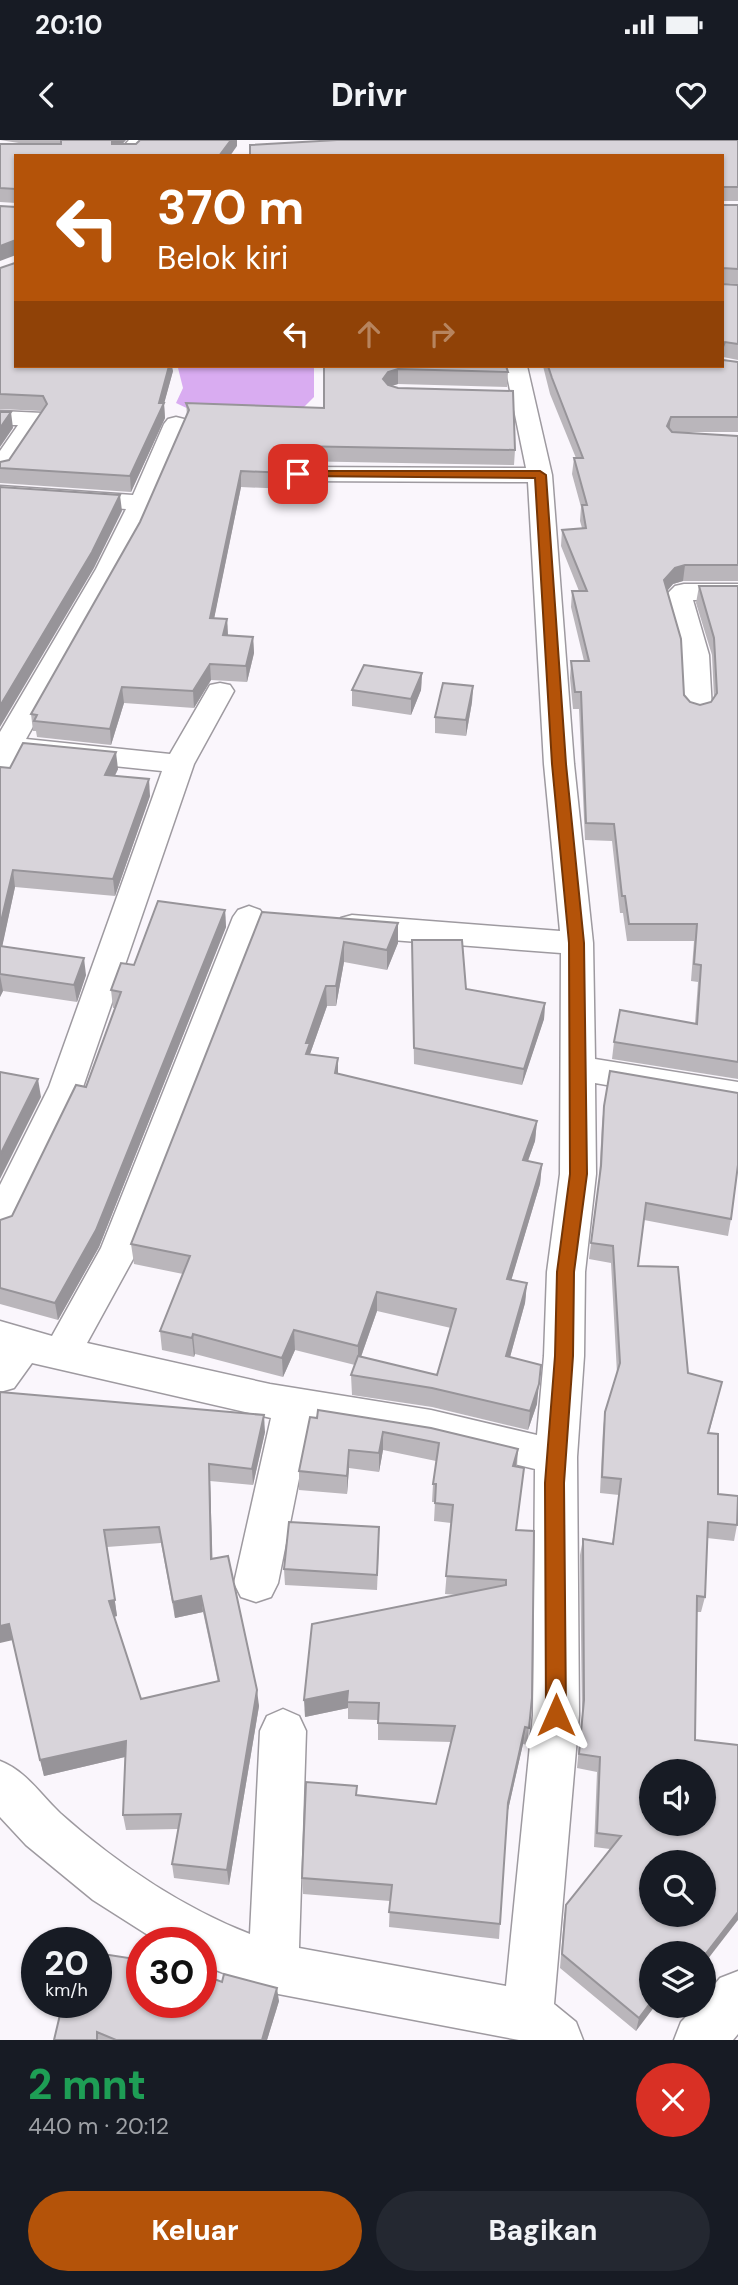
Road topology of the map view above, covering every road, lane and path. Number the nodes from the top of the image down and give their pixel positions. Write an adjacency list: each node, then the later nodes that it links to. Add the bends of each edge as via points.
1 (140, 140): 2 (street)
2 (126, 154)
3 (511, 386): 8 (street, via 533,434)
4 (0, 418): 6 (street, via 35,418)
5 (176, 425): 10 (street)
6 (0, 470)
7 (298, 474): 8 (street)
8 (540, 475): 18 (street, via 559,764)
9 (0, 492): 10 (street)
10 (142, 503): 14 (street, via 103,585)
11 (738, 592): 13 (street, via 684,592 678,596 695,655)
12 (220, 691): 15 (street)
13 (698, 710)
14 (2, 751): 15 (street)
15 (179, 764): 21 (street, via 142,904 66,1087)
16 (248, 917): 23 (street, via 119,1250)
17 (326, 924): 18 (street)
18 (577, 943): 19 (street)
19 (577, 1068): 20 (street); 25 (street, via 578,1174 565,1272 564,1356)
20 (738, 1095)
21 (0, 1222)
22 (8, 1352): 23 (street)
23 (62, 1353): 24 (street)
24 (294, 1404): 25 (street, via 431,1427); 26 (street)
25 (555, 1457): 31 (street, via 556,1715)
26 (256, 1583)
27 (283, 1731): 29 (street)
28 (0, 1783): 29 (street, via 43,1829 110,1883 197,1938)
29 (273, 1968): 31 (street)
30 (738, 1996): 32 (street)
31 (543, 2028)
32 (699, 2040)

